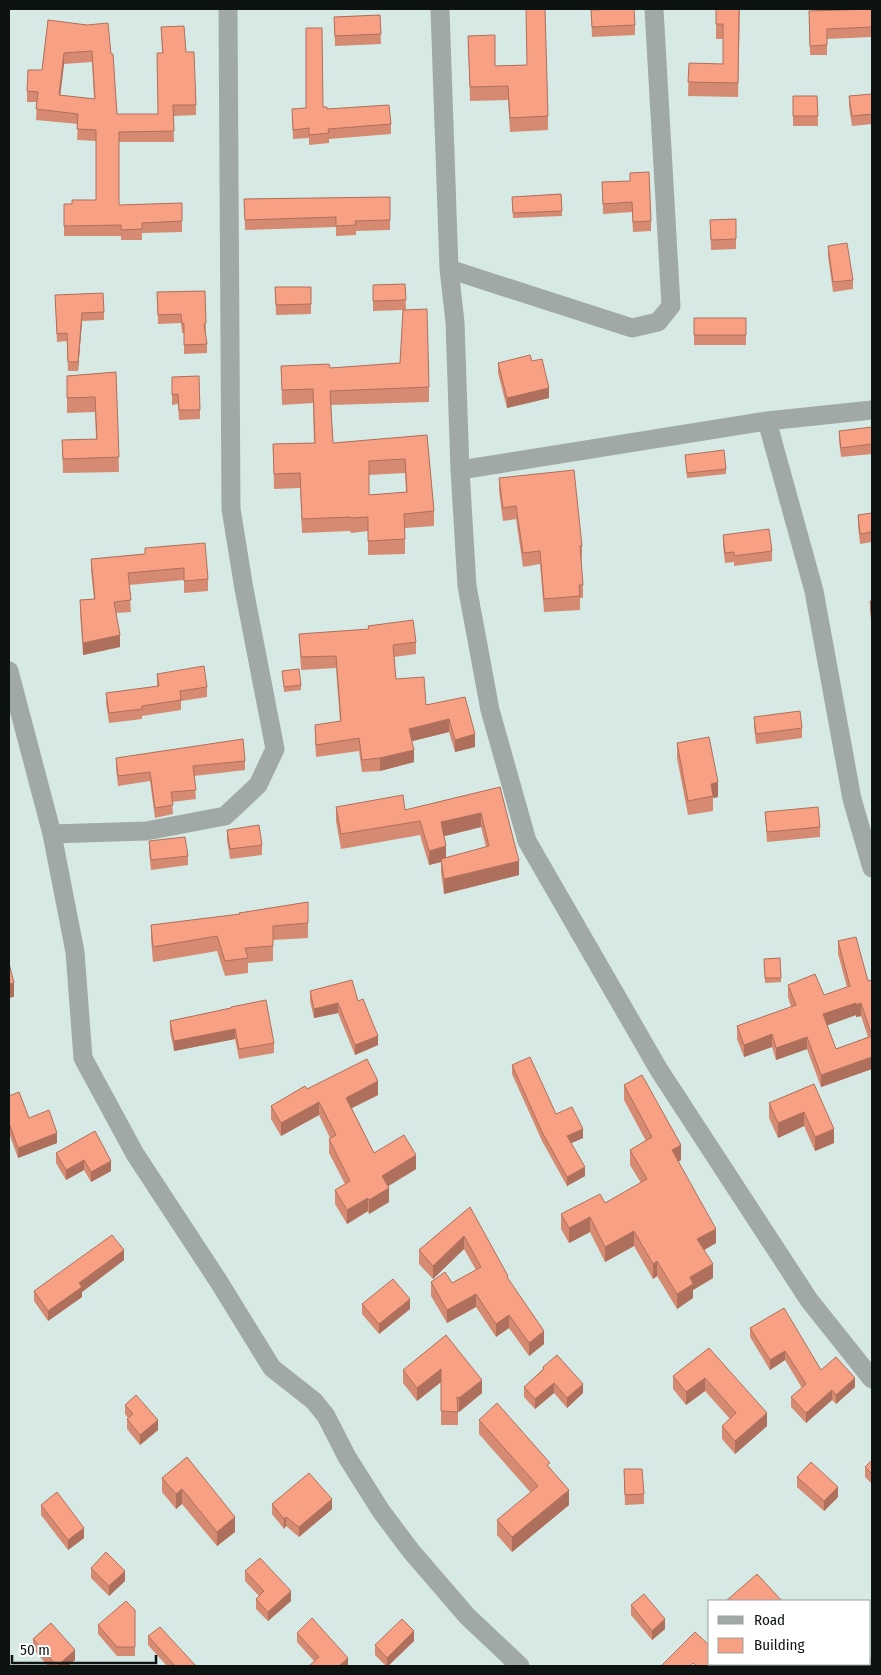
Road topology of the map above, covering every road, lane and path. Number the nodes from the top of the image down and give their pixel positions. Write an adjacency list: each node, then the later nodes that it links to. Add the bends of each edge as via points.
1 (228, 9): 9 (street, via 231,508 275,749 258,785 225,816 146,831)
2 (440, 9): 4 (street)
3 (654, 9): 4 (street, via 671,306 658,322 632,328)
4 (450, 269): 7 (street)
5 (872, 410): 6 (street)
6 (767, 421): 7 (street); 10 (street, via 814,591 852,800)
7 (460, 470): 11 (street, via 469,595 490,710 527,841 659,1070 809,1300)
8 (9, 671): 9 (street)
9 (52, 834): 12 (street, via 75,952 83,1058 135,1154 220,1282 272,1368 314,1401 381,1511 411,1551 467,1616)
10 (872, 868)
11 (872, 1379)
12 (520, 1666)

